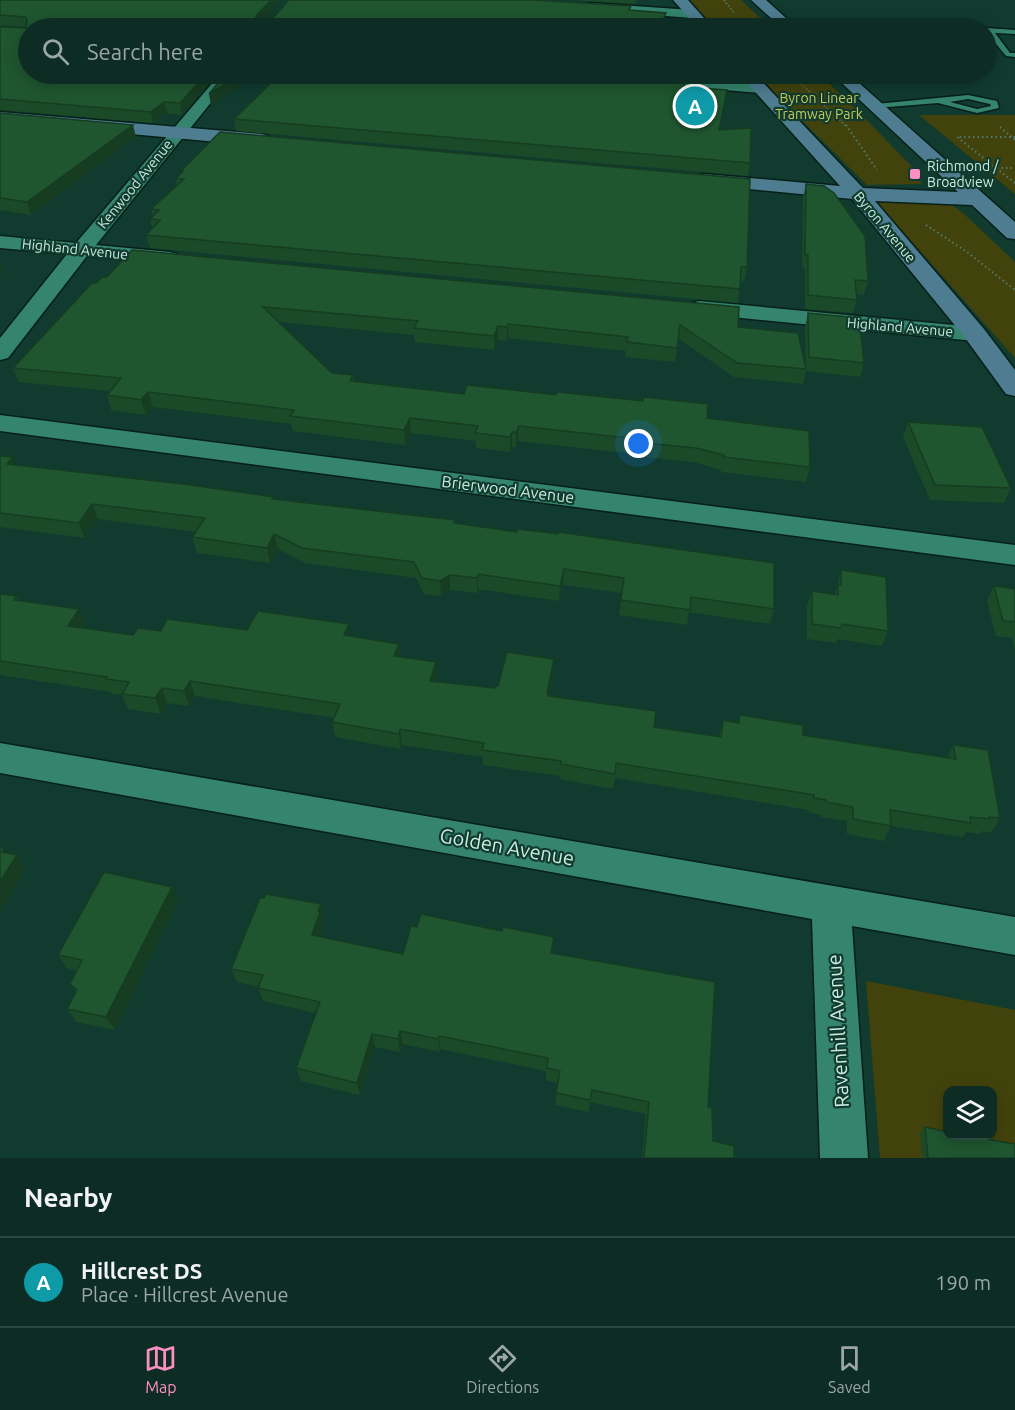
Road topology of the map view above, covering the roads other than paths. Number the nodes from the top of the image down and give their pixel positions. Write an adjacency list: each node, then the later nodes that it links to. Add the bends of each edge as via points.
1 (680, 0): 4 (street)
2 (758, 0): 6 (street)
3 (575, 6): 4 (street)
4 (692, 14): 5 (street)
5 (696, 18)
6 (779, 18)
7 (997, 31): 8 (lane)
8 (1015, 32)
9 (997, 38): 11 (lane)
10 (997, 43): 11 (lane)
11 (1003, 43): 12 (lane, via 1008,55)
12 (1015, 55)
13 (219, 84): 21 (street, Kenwood Avenue)
14 (704, 84): 17 (street)
15 (756, 84): 17 (street, Byron Avenue)
16 (851, 84): 19 (street)
17 (760, 88): 24 (street, Byron Avenue)
18 (938, 101): 18 (lane, via 976,111 996,105 975,97); 19 (lane)
19 (876, 106): 25 (street)
20 (0, 117): 21 (street)
21 (177, 133): 22 (street); 28 (street, Kenwood Avenue)
22 (275, 141)
23 (686, 178): 24 (street)
24 (858, 194): 25 (street); 31 (street, Byron Avenue)
25 (978, 199): 26 (street)
26 (1014, 230)
27 (0, 242): 28 (street, Highland Avenue)
28 (82, 249): 29 (street, Highland Avenue); 32 (street, Kenwood Avenue)
29 (194, 260)
30 (684, 307): 31 (street, Highland Avenue)
31 (975, 334): 33 (street, Byron Avenue)
32 (0, 353)
33 (1015, 388)
34 (0, 423): 35 (street, Brierwood Avenue)
35 (1015, 555)
36 (0, 758): 37 (street, Golden Avenue)
37 (831, 904): 38 (street, Golden Avenue); 39 (street, Ravenhill Avenue)
38 (1015, 936)
39 (844, 1158)

